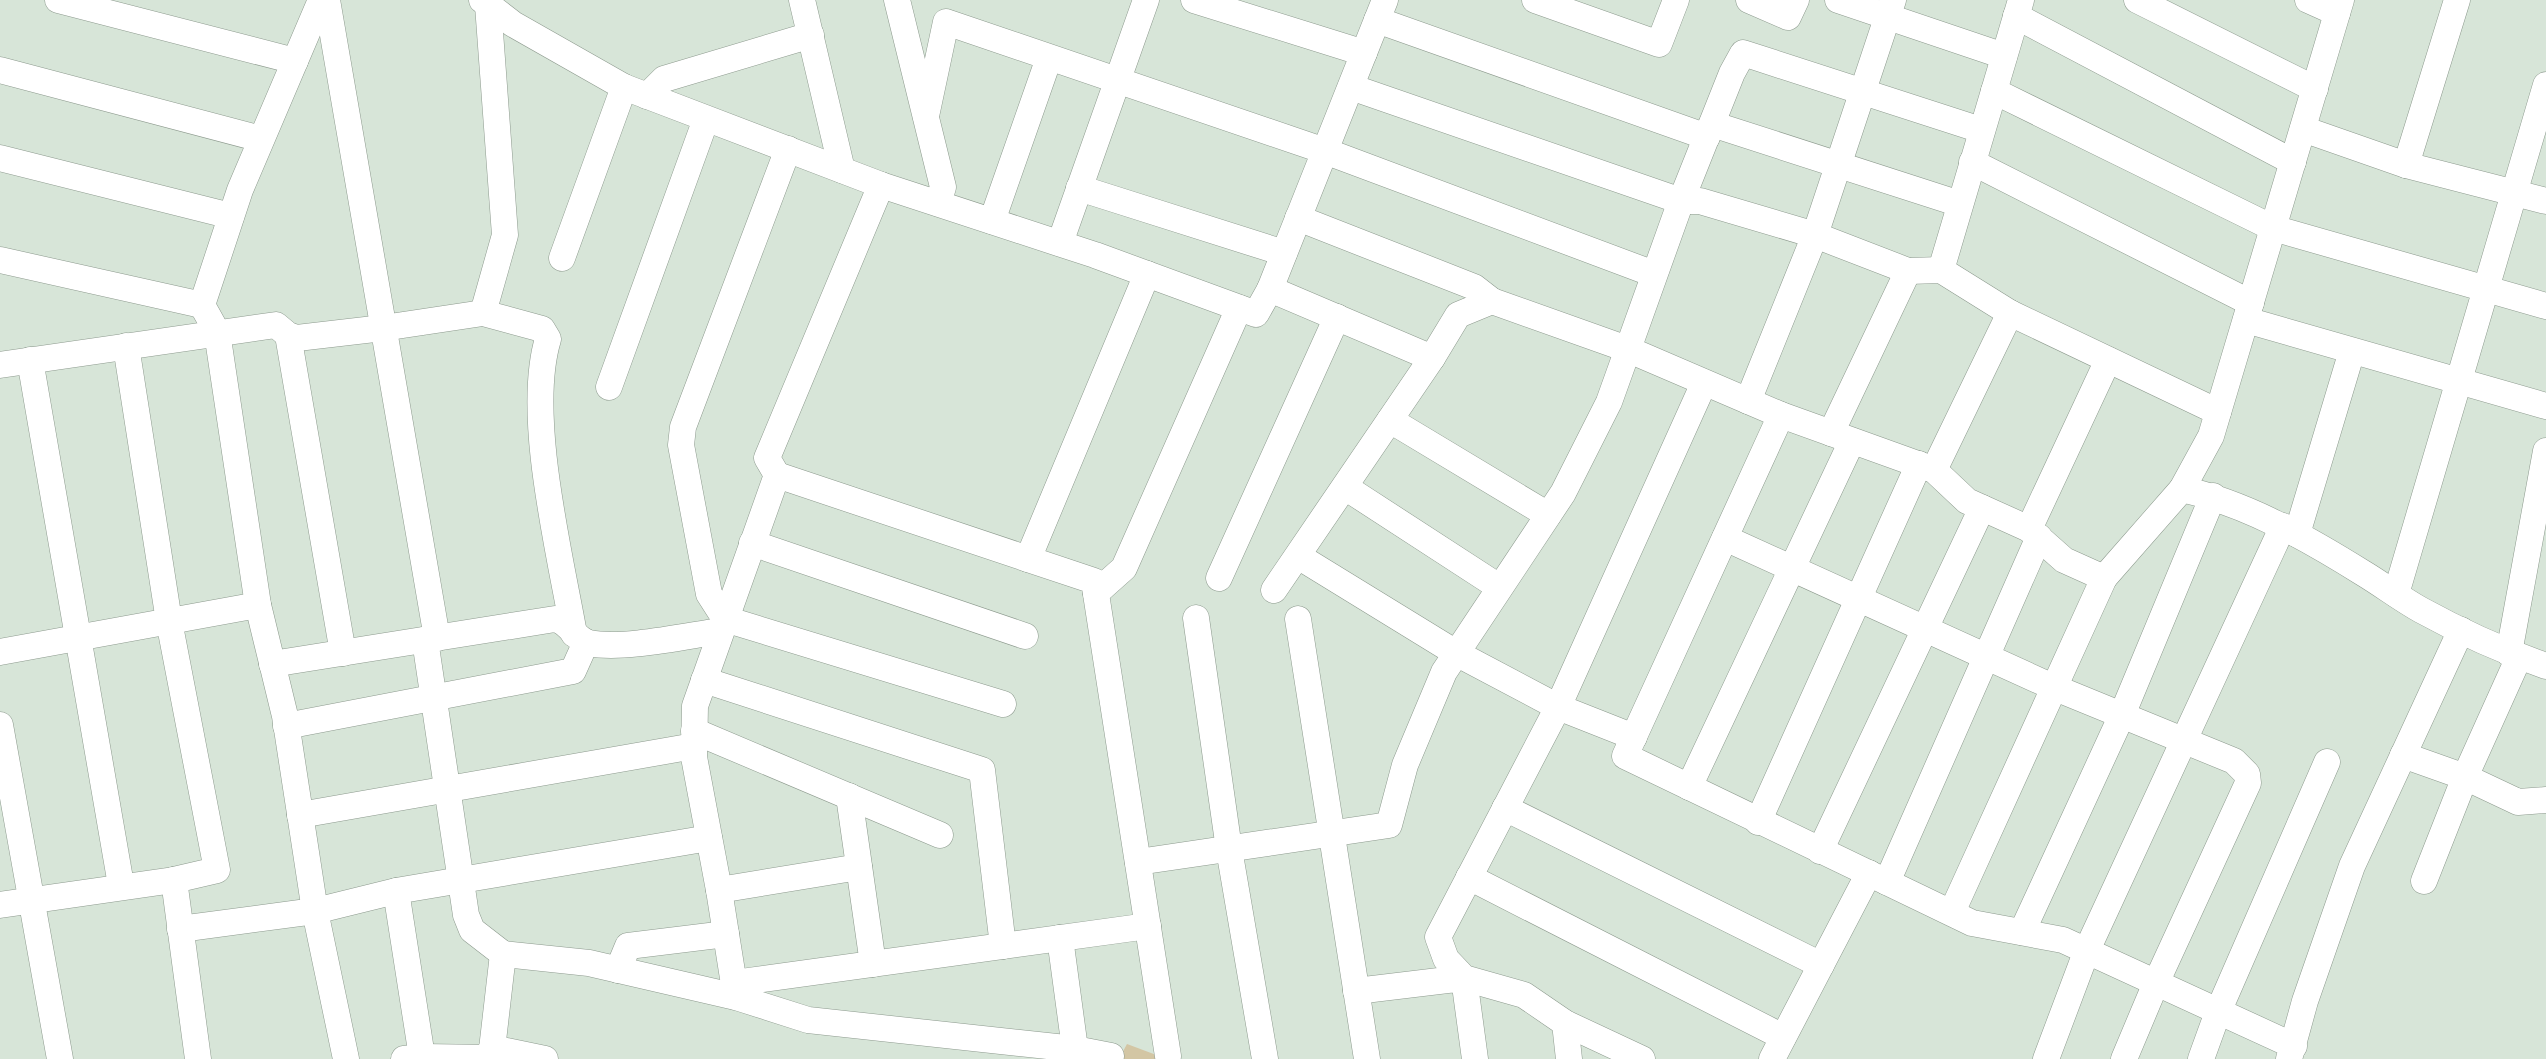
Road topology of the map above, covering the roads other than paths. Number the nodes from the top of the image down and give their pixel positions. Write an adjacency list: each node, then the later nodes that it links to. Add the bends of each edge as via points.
1 (58, 0): 25 (street)
2 (321, 0): 25 (street)
3 (327, 0): 79 (street)
4 (802, 0): 21 (street)
5 (897, 0): 35 (street)
6 (1146, 0): 27 (street)
7 (1194, 0): 22 (street)
8 (1535, 0): 9 (street, via 1659,44)
9 (1676, 0)
10 (1749, 0): 11 (street, via 1788,17)
11 (1796, 0)
12 (1838, 0): 19 (street)
13 (2137, 0): 31 (street)
14 (2308, 0): 17 (street)
15 (2457, 0): 46 (street)
16 (485, 2): 29 (street, via 513,24); 76 (street, via 505,235)
17 (2339, 6): 31 (street)
18 (2019, 8): 23 (street); 45 (street)
19 (1890, 9): 23 (street); 33 (street)
20 (1381, 10): 22 (street); 39 (street)
21 (811, 35): 34 (street, via 664,79); 48 (street)
22 (1364, 53): 30 (street)
23 (2004, 56): 32 (street)
24 (1049, 58): 27 (street); 35 (street, via 946,22); 58 (street)
25 (295, 61): 40 (street)
26 (0, 70): 40 (street)
27 (1117, 81): 42 (street); 50 (street)
28 (2546, 85): 51 (street)
29 (624, 87): 34 (street); 63 (street)
30 (1351, 87): 42 (street); 52 (street)
31 (2315, 88): 37 (street)
32 (1994, 91): 38 (street); 59 (street)
33 (1862, 93): 38 (street); 39 (street, via 1743,53); 47 (street)
34 (647, 96): 36 (street)
35 (926, 116): 54 (street, via 943,187)
36 (706, 119): 41 (street); 91 (street)
37 (2303, 129): 45 (street); 46 (street)
38 (1981, 130): 44 (street)
39 (1709, 131): 47 (street); 52 (street)
40 (261, 139): 56 (street)
41 (788, 149): 48 (street); 124 (street, via 683,427 681,445 709,594)
42 (1325, 151): 57 (street); 68 (street)
43 (0, 158): 56 (street)
44 (1972, 162): 55 (street); 75 (street)
45 (2293, 162): 59 (street)
46 (2406, 165): 51 (street)
47 (1838, 166): 55 (street); 60 (street)
48 (842, 170): 49 (street)
49 (881, 184): 54 (street); 100 (street, via 767,458)
50 (1079, 188): 61 (street); 62 (street)
51 (2514, 192): 53 (street); 69 (street)
52 (1681, 201): 60 (street, via 1700,201); 68 (street)
53 (2546, 201)
54 (938, 203): 58 (street)
55 (1960, 204): 65 (street)
56 (231, 216): 72 (street)
57 (1298, 218): 62 (street); 71 (street, via 1474,287)
58 (992, 221): 61 (street)
59 (2273, 228): 69 (street); 75 (street)
60 (1815, 235): 66 (street); 92 (street)
61 (1060, 243): 67 (street)
62 (1284, 253): 70 (street)
63 (562, 258)
64 (0, 260): 72 (street)
65 (1941, 270): 66 (street); 77 (street)
66 (1908, 271): 97 (street)
67 (1147, 274): 74 (street); 111 (street)
68 (1654, 274): 83 (street)
69 (2486, 288): 73 (street); 89 (street)
70 (1270, 289): 74 (street, via 1256,314); 78 (street)
71 (1492, 301): 83 (street); 85 (street, via 1458,315)
72 (202, 305): 80 (street)
73 (2546, 306)
74 (1239, 308): 117 (street, via 1124,568)
75 (2248, 311): 84 (street); 94 (street)
76 (483, 313): 79 (street); 129 (street, via 542,329 548,339 539,382 547,476)
77 (2010, 313): 87 (street); 99 (street)
78 (1337, 317): 85 (street); 113 (street)
79 (383, 328): 81 (street, via 297,338); 130 (street)
80 (217, 332): 81 (street, via 276,325); 82 (street); 120 (street)
81 (288, 334): 132 (street)
82 (126, 346): 86 (street); 123 (street)
83 (1627, 349): 90 (street); 105 (street, via 1609,402)
84 (2352, 351): 89 (street); 106 (street)
85 (1432, 358): 96 (street)
86 (30, 360): 88 (street); 128 (street)
87 (2108, 360): 94 (street); 107 (street)
88 (0, 365)
89 (2458, 382): 93 (street); 118 (street)
90 (1704, 383): 92 (street); 142 (street)
91 (609, 387)
92 (1748, 401): 95 (street)
93 (2546, 406)
94 (2218, 412): 102 (street, via 2211,436)
95 (1781, 415): 97 (street); 108 (street)
96 (1390, 420): 101 (street); 105 (street)
97 (1842, 437): 99 (street); 112 (street)
98 (2546, 451): 135 (street)
99 (1926, 467): 104 (street, via 1967,501); 119 (street)
100 (777, 475): 109 (street); 111 (street)
101 (1345, 487): 110 (street); 115 (street)
102 (2182, 489): 103 (street); 114 (street)
103 (2213, 496): 106 (street); 143 (street)
104 (1982, 508): 107 (street); 125 (street)
105 (1548, 515): 115 (street)
106 (2290, 530): 118 (street); 148 (street)
107 (2034, 533): 114 (street, via 2064,560); 134 (street)
108 (1725, 538): 112 (street); 146 (street)
109 (752, 543): 124 (street); 127 (street)
110 (1298, 556): 116 (street); 133 (street)
111 (1028, 560): 117 (street, via 1094,581)
112 (1792, 569): 119 (street); 152 (street)
113 (1219, 578)
114 (2104, 578): 139 (street)
115 (1499, 587): 133 (street)
116 (1274, 590)
117 (1096, 593): 164 (street)
118 (2396, 594): 126 (street)
119 (1858, 600): 125 (street); 158 (street)
120 (258, 605): 123 (street); 136 (street)
121 (1196, 618): 162 (street)
122 (1298, 619): 159 (street)
123 (169, 621): 128 (street); 168 (street, via 216,870)
124 (722, 625): 129 (street, via 609,645); 138 (street); 141 (street)
125 (1925, 628): 134 (street); 163 (street)
126 (2461, 630): 135 (street); 149 (street)
127 (1025, 636)
128 (79, 638): 131 (street); 171 (street)
129 (580, 638): 130 (street, via 567,623 555,619); 140 (street, via 573,671)
130 (431, 639): 132 (street); 140 (street)
131 (0, 652)
132 (343, 653): 136 (street)
133 (1456, 653): 142 (street); 159 (street, via 1444,672 1405,765 1389,825)
134 (1987, 655): 139 (street); 166 (street)
135 (2514, 655): 137 (street); 151 (street)
136 (272, 664): 145 (street)
137 (2546, 666)
138 (704, 680): 147 (street, via 695,706); 183 (street, via 982,770)
139 (2053, 687): 143 (street); 177 (street)
140 (434, 698): 145 (street); 153 (street)
141 (1003, 704)
142 (1557, 707): 146 (street); 156 (street)
143 (2122, 715): 148 (street); 180 (street)
144 (0, 725): 174 (street)
145 (286, 726): 157 (street)
146 (1634, 737): 152 (street, via 1625,756)
147 (694, 738): 153 (street); 154 (street); 161 (street)
148 (2186, 741): 184 (street); 190 (street, via 2234,761 2247,774 2248,783)
149 (2403, 755): 151 (street); 198 (street, via 2352,866)
150 (2327, 762): 193 (street)
151 (2465, 777): 155 (street, via 2518,802); 170 (street)
152 (1689, 787): 158 (street)
153 (447, 788): 157 (street); 169 (street)
154 (849, 796): 160 (street); 165 (street)
155 (2546, 800)
156 (1505, 808): 167 (street); 187 (street)
157 (300, 815): 176 (street)
158 (1758, 822): 163 (street)
159 (1330, 834): 162 (street); 192 (street)
160 (940, 835)
161 (709, 838): 169 (street); 172 (street)
162 (1229, 849): 164 (street); 206 (street)
163 (1820, 851): 166 (street)
164 (1138, 862): 178 (street)
165 (859, 867): 172 (street); 186 (street)
166 (1878, 877): 177 (street); 187 (street)
167 (1469, 878): 189 (street, via 1438,937 1446,959); 195 (street)
168 (174, 880): 171 (street); 179 (street)
169 (461, 880): 173 (street); 185 (street, via 472,930)
170 (2424, 881)
171 (121, 885): 174 (street)
172 (719, 890): 181 (street)
173 (396, 891): 176 (street); 201 (street)
174 (32, 899): 175 (street); 202 (street)
175 (0, 905)
176 (315, 911): 179 (street); 204 (street)
177 (1952, 912): 180 (street, via 1972,923)
178 (1148, 926): 182 (street); 200 (street)
179 (180, 929): 203 (street)
180 (2022, 932): 184 (street, via 2063,940)
181 (726, 934): 188 (street, via 628,946); 191 (street)
182 (1060, 938): 183 (street); 197 (street)
183 (1003, 946): 186 (street)
184 (2087, 950): 190 (street); 212 (street)
185 (503, 954): 188 (street); 196 (street)
186 (873, 964): 191 (street)
187 (1821, 965): 195 (street)
188 (618, 970): 191 (street)
189 (1464, 978): 192 (street); 194 (street, via 1524,995); 208 (street)
190 (2156, 983): 193 (street); 213 (street)
191 (735, 990): 197 (street, via 808,1020)
192 (1356, 991): 207 (street)
193 (2218, 1012): 198 (street); 214 (street)
194 (1564, 1023): 209 (street); 210 (street)
195 (1783, 1037): 211 (street)
196 (492, 1048): 201 (street, via 491,1058); 205 (street)
197 (1075, 1049): 199 (street)
198 (2291, 1053)
199 (1111, 1056)
200 (1168, 1056)
201 (428, 1058)
202 (60, 1059)
203 (198, 1059)
204 (346, 1059)
205 (545, 1059)
206 (1265, 1059)
207 (1367, 1059)
208 (1475, 1059)
209 (1569, 1059)
210 (1642, 1059)
211 (1772, 1059)
212 (2046, 1059)
213 (2124, 1059)
214 (2201, 1059)

